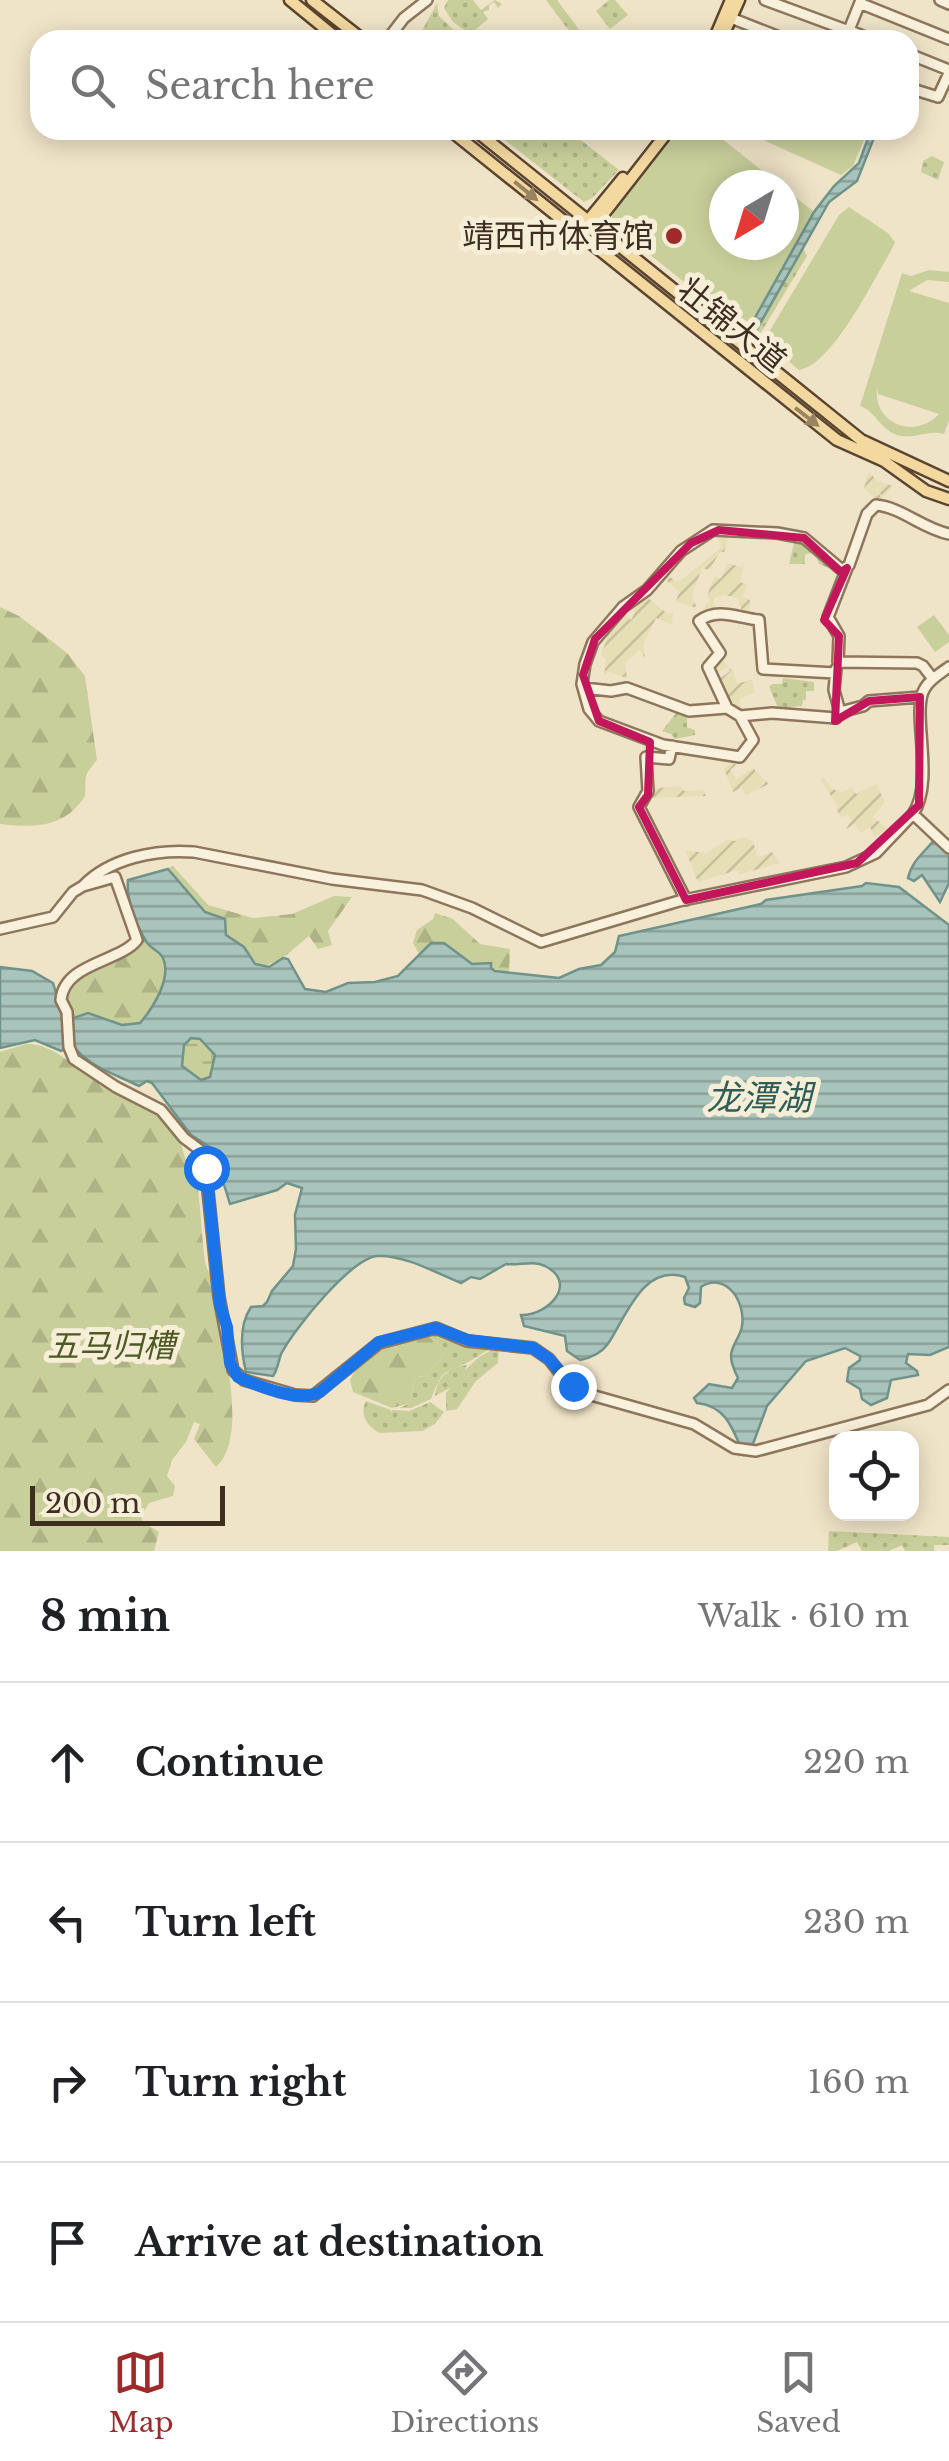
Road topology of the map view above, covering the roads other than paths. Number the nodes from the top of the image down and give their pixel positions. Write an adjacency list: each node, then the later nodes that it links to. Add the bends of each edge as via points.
1 (290, 0): 12 (main road)
2 (312, 0): 13 (main road)
3 (426, 0): 14 (street)
4 (731, 0): 15 (main road)
5 (739, 0): 11 (main road)
6 (765, 0): 19 (street)
7 (846, 0): 9 (street)
8 (940, 0): 10 (street)
9 (861, 2): 20 (street); 21 (street)
10 (949, 4)
11 (730, 20): 16 (main road); 17 (street); 18 (street)
12 (327, 30)
13 (350, 30)
14 (395, 30)
15 (720, 30)
16 (724, 30)
17 (754, 30)
18 (758, 30)
19 (835, 30)
20 (851, 30)
21 (949, 39)
22 (919, 58): 23 (street)
23 (949, 71): 25 (street, via 938,97)
24 (949, 85): 26 (street, via 936,103)
25 (919, 92)
26 (919, 95)
27 (462, 140): 32 (main road, 壮锦大道, one-way to 32)
28 (487, 140): 31 (main road, 壮锦大道)
29 (654, 140): 31 (main road)
30 (662, 140): 31 (main road)
31 (591, 224): 32 (main road); 33 (main road, 壮锦大道, via 861,440)
32 (581, 236): 34 (main road, 壮锦大道, one-way to 34, via 837,440)
33 (949, 482)
34 (949, 499)
35 (949, 534): 36 (street, via 876,505)
36 (847, 568): 37 (street, via 828,616 840,636); 41 (street, via 838,569 798,536 704,534 598,634 585,664)
37 (838, 662): 39 (street); 40 (street, via 916,663)
38 (949, 667): 40 (street)
39 (835, 673): 43 (street, via 765,670 760,620 704,616 700,626 720,653 708,667); 44 (street)
40 (932, 680): 42 (street)
41 (584, 688): 43 (street, via 627,688 688,711); 46 (street, via 600,722)
42 (920, 696): 44 (street); 47 (street, via 924,777)
43 (727, 708): 45 (street)
44 (840, 712): 45 (street, via 831,719)
45 (740, 716): 46 (street, via 754,740 742,757)
46 (672, 746): 50 (street, via 668,759 646,757 648,791 639,807)
47 (913, 814): 48 (street); 50 (street, via 876,853 846,868)
48 (949, 848)
49 (83, 886): 50 (street, via 98,872 134,858 194,852 422,890 541,942); 51 (street, via 53,917); 52 (street, via 115,877 137,940 66,984 61,1000 69,1046 78,1062 165,1113 204,1153 220,1305 238,1377 310,1396 379,1342 436,1328 468,1340 533,1348 584,1393 694,1424 745,1450 774,1449)
50 (686, 900)
51 (0, 929)
52 (949, 1394)

